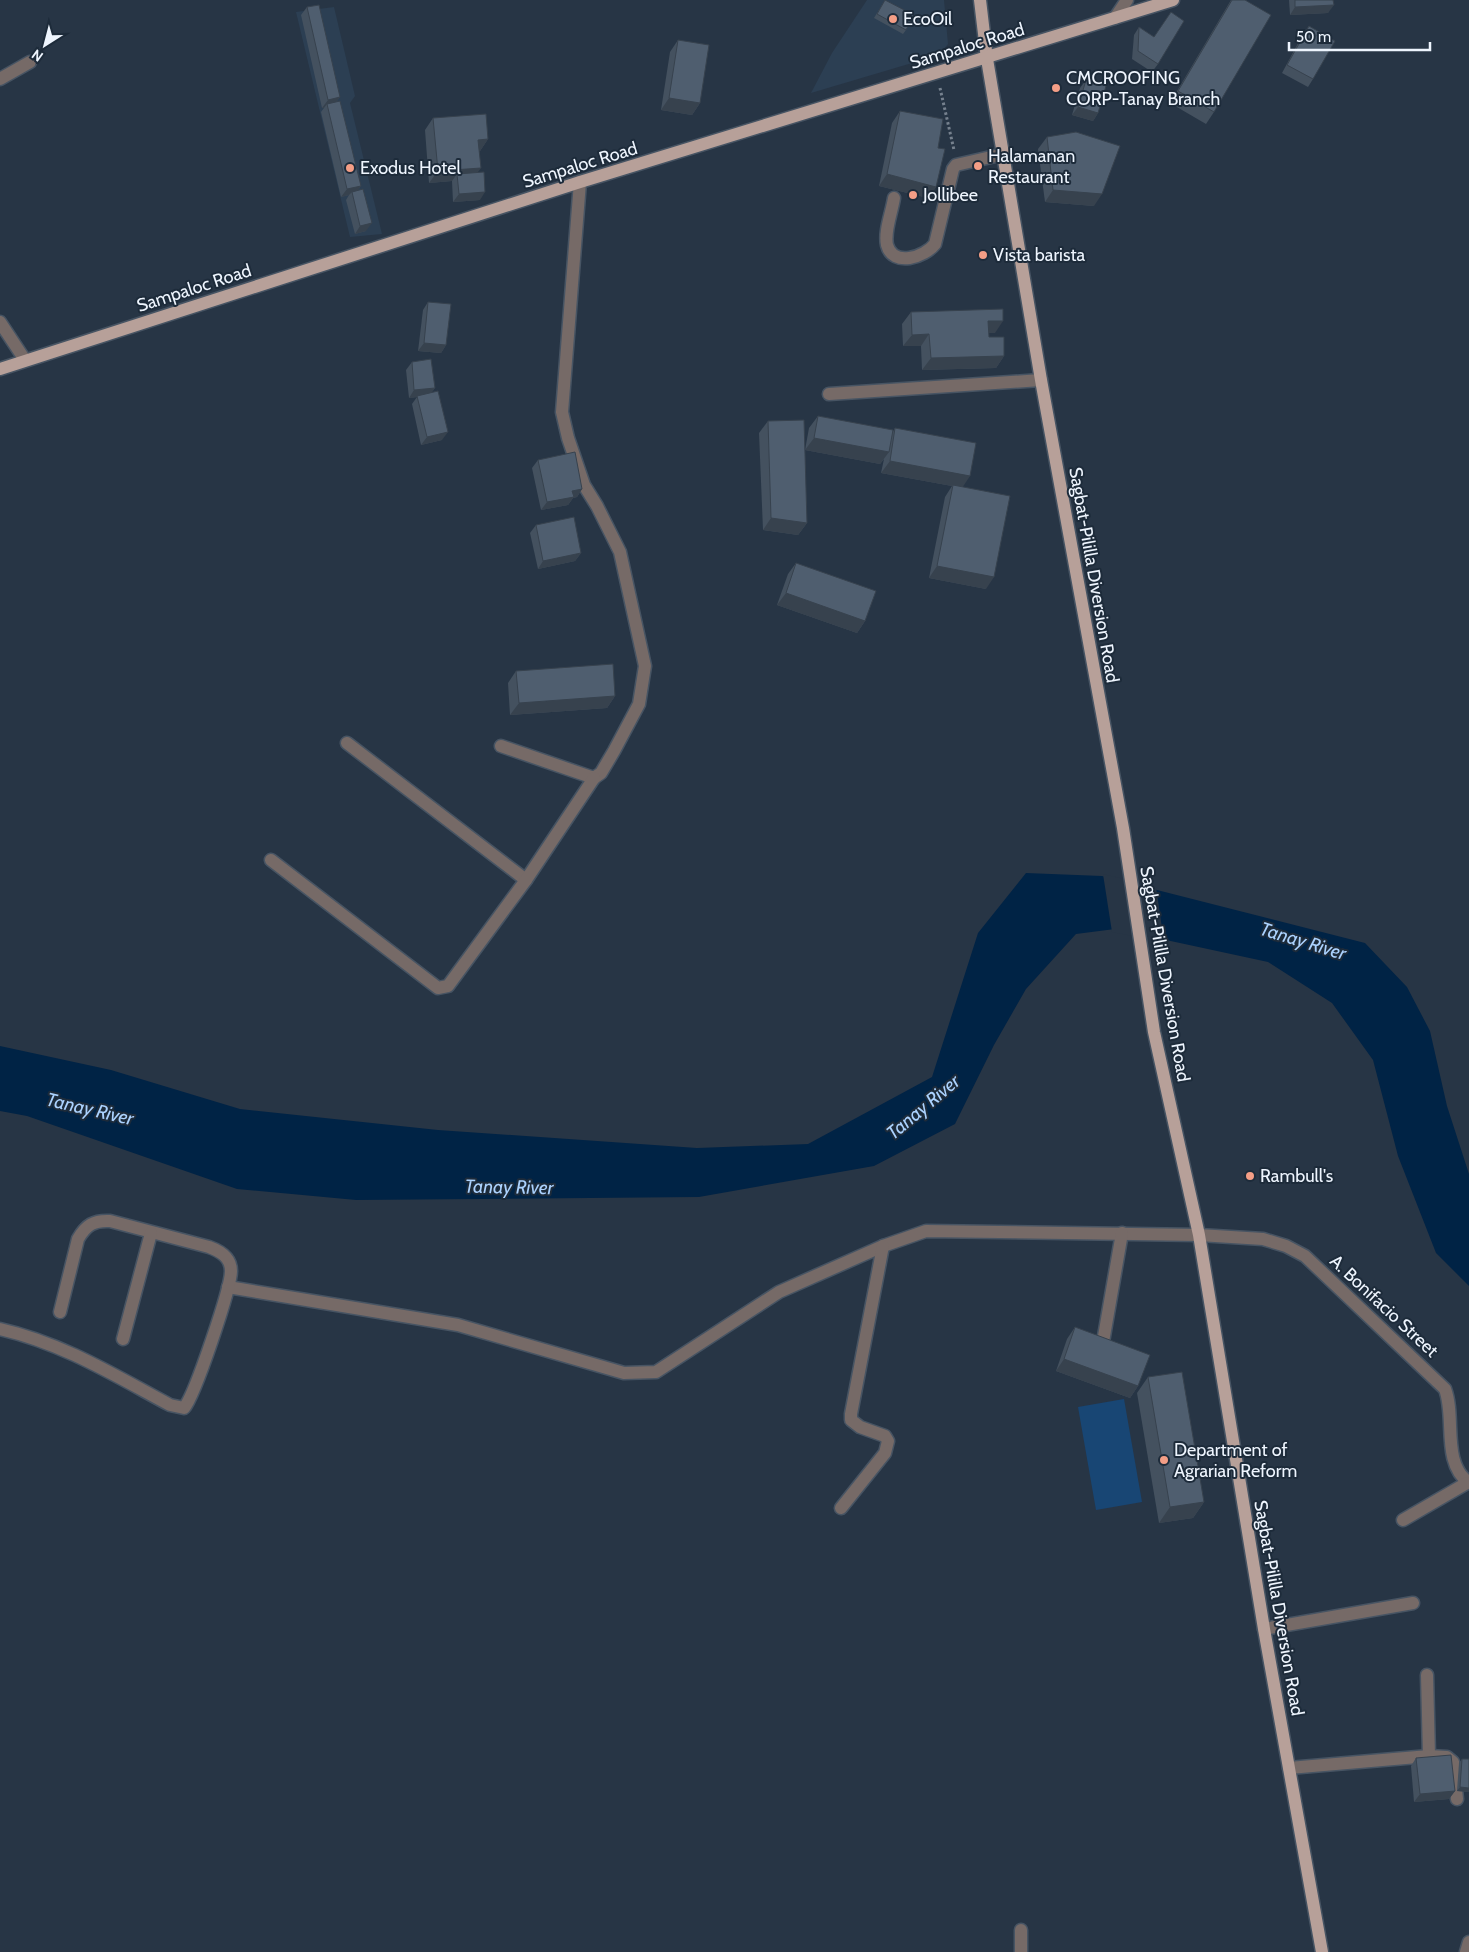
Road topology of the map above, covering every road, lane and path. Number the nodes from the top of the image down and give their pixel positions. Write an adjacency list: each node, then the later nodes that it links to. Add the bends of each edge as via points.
1 (980, 0): 5 (main road, Sagbat-Pililla Diversion Road)
2 (1127, 0): 4 (street)
3 (1173, 0): 4 (main road, Sampaloc Road)
4 (1116, 18): 5 (main road, Sampaloc Road)
5 (987, 59): 7 (main road, Sampaloc Road); 9 (main road, Sagbat-Pililla Diversion Road)
6 (30, 62): 8 (street)
7 (936, 74): 10 (path, via 951,130); 11 (main road, Sampaloc Road)
8 (0, 80)
9 (1004, 154): 10 (street); 16 (main road, Sagbat-Pililla Diversion Road)
10 (956, 165): 12 (street, via 950,174 935,244 920,256 899,257 888,246)
11 (580, 182): 14 (main road, Sampaloc Road); 20 (street, via 562,412 584,486 620,552 646,666 639,704 601,773)
12 (894, 198)
13 (0, 322): 14 (street)
14 (26, 360): 15 (main road, Sampaloc Road)
15 (0, 369)
16 (1040, 380): 17 (street); 25 (main road, Sagbat-Pililla Diversion Road, via 1123,828 1154,1032)
17 (829, 394)
18 (347, 743): 22 (street)
19 (501, 746): 20 (street)
20 (594, 778): 22 (street)
21 (271, 860): 22 (street, via 438,988 448,986 454,980)
22 (526, 880)
23 (151, 1233): 27 (street, via 222,1252 232,1270); 28 (street, via 99,1220 83,1230); 30 (street)
24 (1122, 1233): 25 (street, A. Bonifacio Street); 26 (street, A. Bonifacio Street, via 926,1231); 31 (street)
25 (1199, 1235): 32 (street, A. Bonifacio Street, via 1263,1239 1305,1256 1445,1389 1449,1401 1452,1454 1460,1474); 36 (main road, Sagbat-Pililla Diversion Road)
26 (883, 1246): 27 (street, A. Bonifacio Street, via 779,1292 656,1372 640,1374 624,1373 458,1325); 33 (street, via 851,1420 860,1427 885,1436 887,1448)
27 (228, 1287): 29 (street, via 195,1387 184,1408 170,1406 58,1346)
28 (60, 1312)
29 (0, 1329)
30 (123, 1339)
31 (1103, 1342)
32 (1468, 1483): 34 (street)
33 (841, 1508)
34 (1403, 1520)
35 (1413, 1603): 36 (street)
36 (1264, 1629): 39 (main road, Sagbat-Pililla Diversion Road)
37 (1427, 1675): 38 (street)
38 (1429, 1756): 39 (street); 40 (street, via 1448,1757 1453,1762)
39 (1289, 1768): 44 (main road, Sagbat-Pililla Diversion Road)
40 (1457, 1800)
41 (1021, 1930): 43 (street)
42 (1469, 1942): 45 (street)
43 (1021, 1952)
44 (1322, 1952)
45 (1466, 1952)

